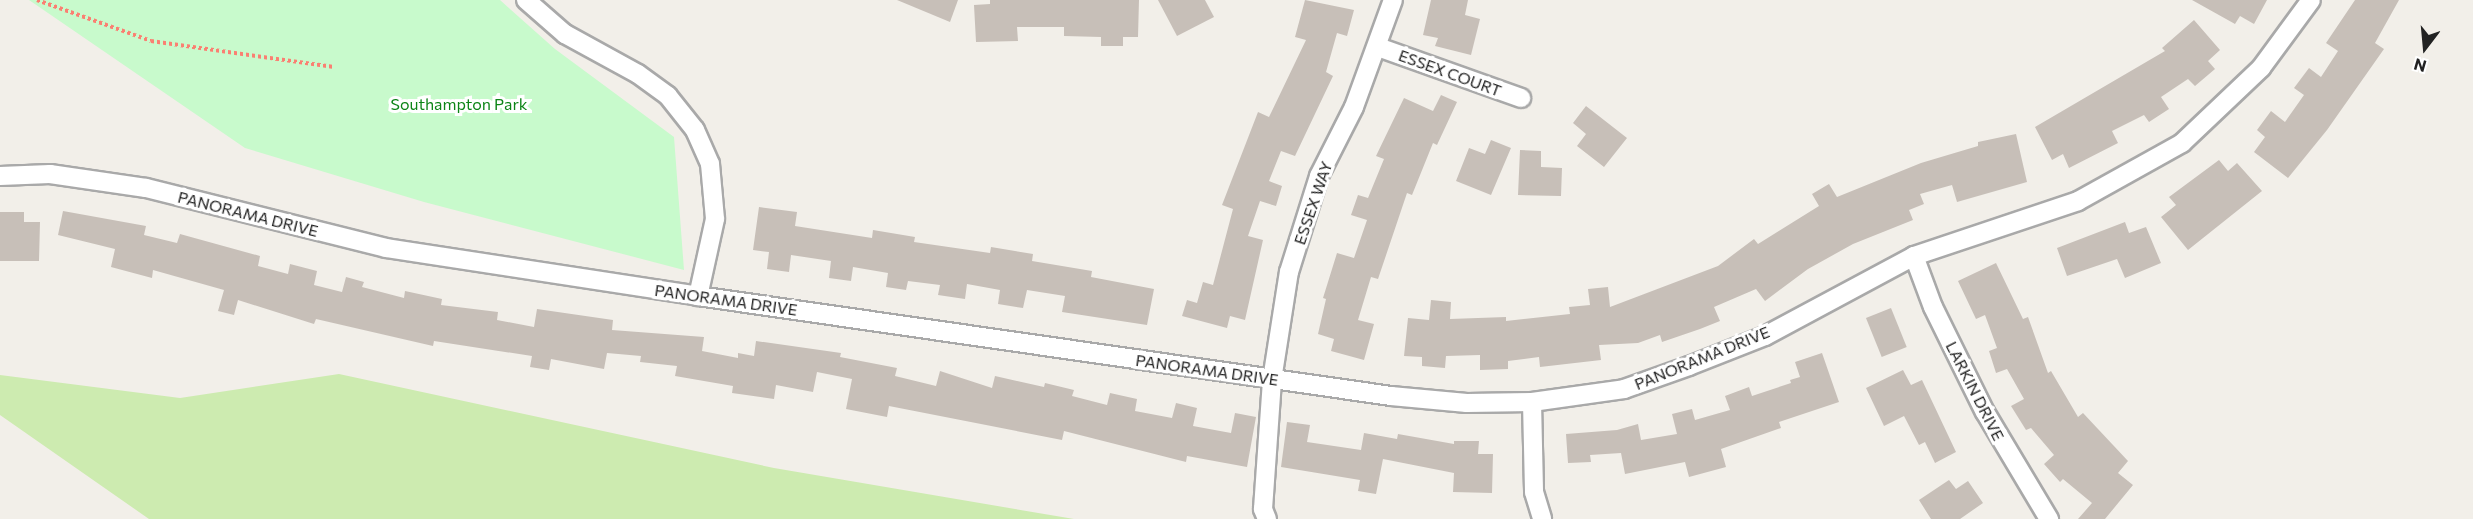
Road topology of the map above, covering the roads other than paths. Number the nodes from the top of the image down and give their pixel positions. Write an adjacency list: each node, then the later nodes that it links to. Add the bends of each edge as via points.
1 (526, 0): 8 (street, via 565,34 638,74 668,96 695,130 710,164 714,219)
2 (1393, 0): 4 (street, ESSEX WAY)
3 (2311, 0): 7 (street, PANORAMA DRIVE, via 2261,68 2182,143 2078,201)
4 (1378, 47): 5 (street, ESSEX COURT); 9 (street, ESSEX WAY, via 1319,176 1289,272)
5 (1521, 98)
6 (0, 176): 8 (street, PANORAMA DRIVE, via 50,174 146,188 386,248)
7 (1914, 256): 10 (street, PANORAMA DRIVE, via 1765,336 1689,366 1624,389); 13 (street, LARKIN DRIVE, via 1984,412)
8 (698, 296): 9 (street, PANORAMA DRIVE)
9 (1272, 380): 10 (street, PANORAMA DRIVE, via 1467,403); 11 (street, ESSEX WAY, via 1263,509)
10 (1532, 402): 12 (street, via 1534,492)
11 (1267, 519)
12 (1542, 519)
13 (2049, 519)

